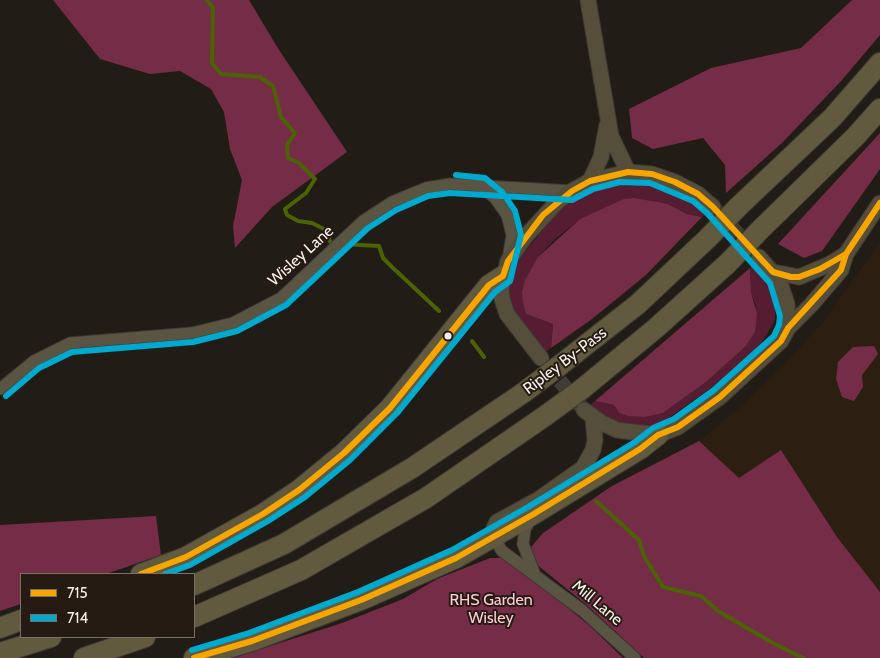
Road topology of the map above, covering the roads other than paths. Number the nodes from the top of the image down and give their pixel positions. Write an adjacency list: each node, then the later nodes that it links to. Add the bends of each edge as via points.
1 (588, 0): 4 (main road)
2 (880, 63): 16 (highway, Ripley By-Pass, bridge, via 832,118 638,304)
3 (880, 110): 24 (highway, Ripley By-Pass, bridge, via 727,264 582,389 426,498 301,570)
4 (608, 117): 5 (main road, via 619,156); 6 (main road, via 601,157)
5 (628, 172): 6 (main road); 10 (main road, via 652,174 675,182)
6 (590, 181): 8 (main road)
7 (481, 186): 8 (street, Wisley Lane); 13 (street, via 507,215 512,235); 17 (street, Wisley Lane, via 450,184 426,188 392,202 363,221 281,298 233,323 192,333 70,343 34,361)
8 (572, 191): 13 (main road, via 543,215)
9 (880, 203): 11 (main road)
10 (713, 206)
11 (846, 254): 14 (main road, via 799,277); 15 (main road, via 841,270)
12 (759, 257): 14 (main road)
13 (506, 268): 16 (main road, via 502,299 507,314); 21 (highway, via 390,408 331,464 263,514 186,557)
14 (773, 272): 15 (main road, via 788,304)
15 (788, 328): 18 (main road, via 781,341 720,397 678,428)
16 (550, 362): 23 (highway, Ripley By-Pass, bridge, via 523,393 412,468 284,544)
17 (0, 389)
18 (658, 435): 19 (highway); 20 (main road, via 618,430 588,414 595,440 583,468 539,499 497,522)
19 (532, 515): 20 (highway); 22 (street, via 525,529 523,544)
20 (494, 538): 22 (street, Mill Lane, via 502,551); 31 (highway, via 361,600 252,641)
21 (144, 573)
22 (535, 575): 32 (street, Mill Lane, via 583,610)
23 (195, 585)
24 (195, 617)
25 (20, 620): 26 (highway)
26 (0, 628)
27 (48, 638): 29 (highway)
28 (142, 638): 30 (highway)
29 (0, 654)
30 (84, 658)
31 (194, 658)
32 (635, 658)

